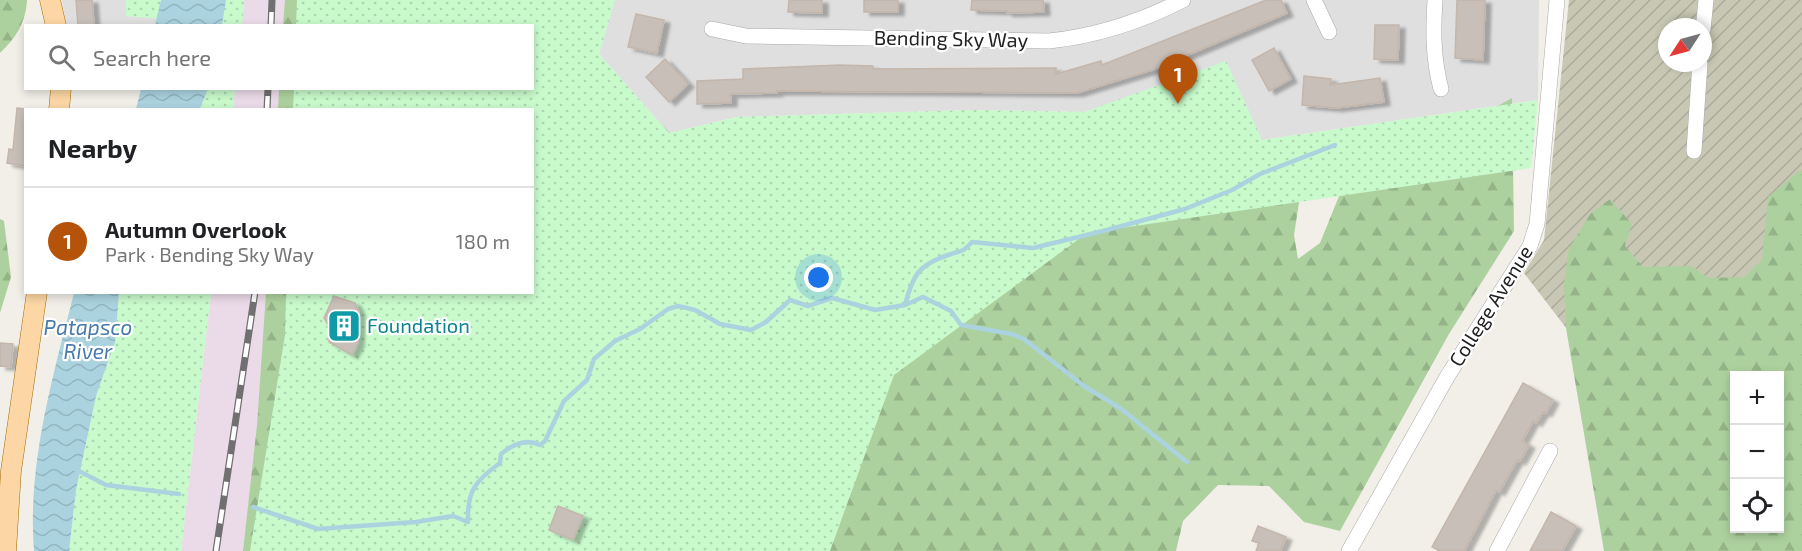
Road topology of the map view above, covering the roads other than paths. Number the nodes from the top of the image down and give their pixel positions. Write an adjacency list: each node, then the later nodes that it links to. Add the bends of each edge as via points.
1 (50, 0): 8 (main road)
2 (1183, 0): 9 (street, Bending Sky Way, via 1124,26 1084,38 1048,41 746,36)
3 (1314, 0): 10 (street)
4 (1435, 0): 12 (street, via 1432,41)
5 (1557, 0): 19 (street, College Avenue, via 1537,224 1530,246 1447,377)
6 (1706, 0): 7 (street)
7 (1704, 18)
8 (56, 24)
9 (712, 29)
10 (1329, 32)
11 (1699, 72): 15 (street)
12 (1442, 89)
13 (61, 90): 14 (main road)
14 (60, 108)
15 (1694, 151)
16 (37, 294): 18 (main road, via 11,471)
17 (1550, 461): 20 (street)
18 (6, 551)
19 (1349, 551)
20 (1497, 551)

